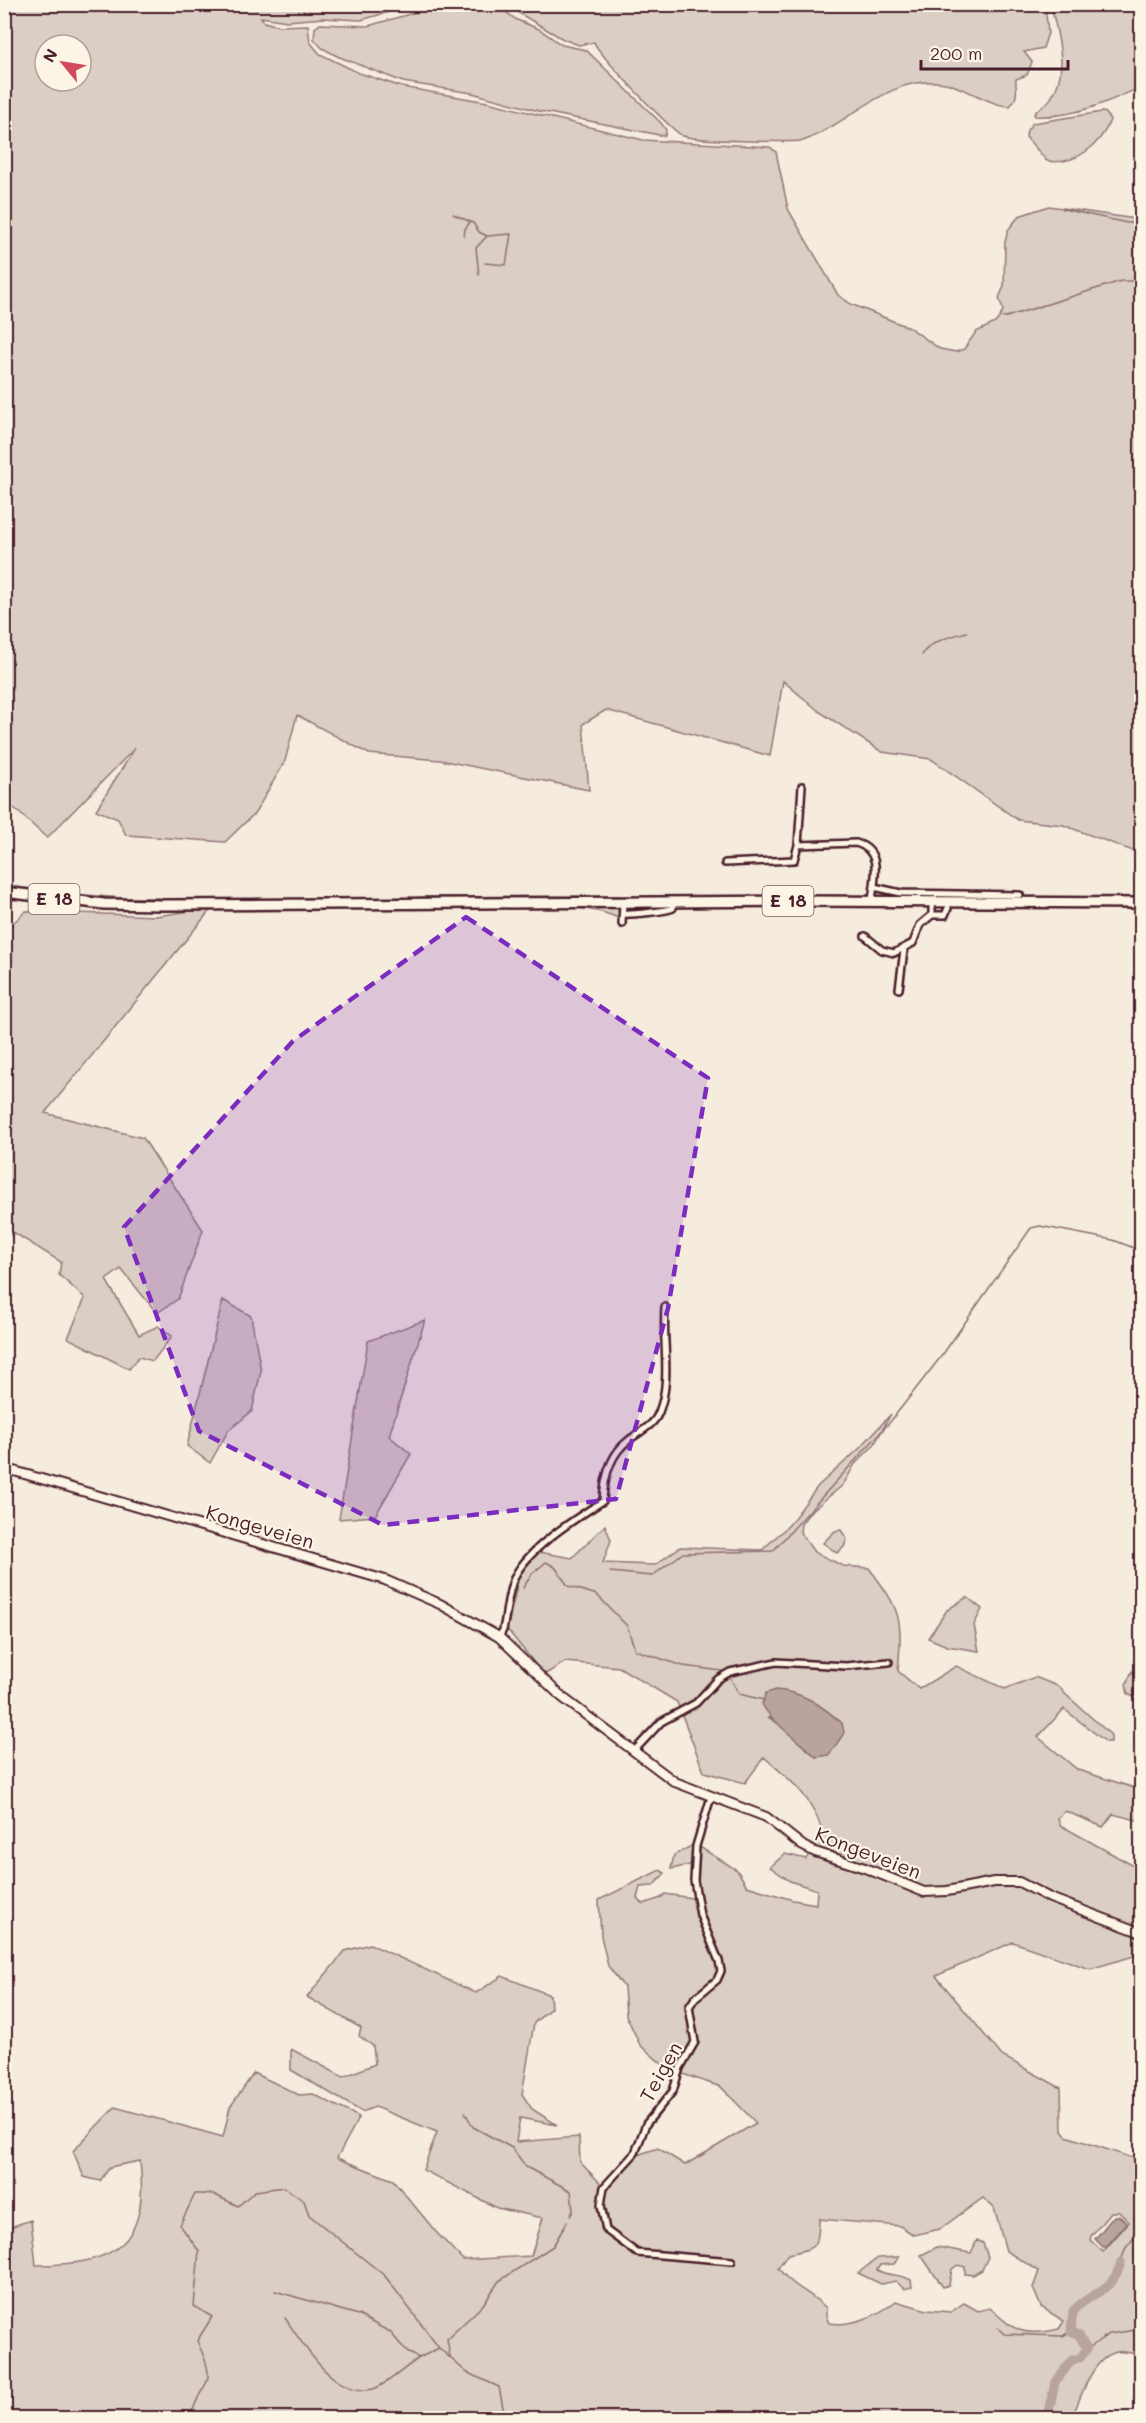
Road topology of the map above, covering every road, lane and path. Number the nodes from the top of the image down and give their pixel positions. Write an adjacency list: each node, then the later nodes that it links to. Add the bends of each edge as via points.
1 (802, 786): 2 (street)
2 (798, 845): 3 (street, via 791,862); 4 (street, via 865,846 876,861)
3 (725, 862)
4 (874, 887): 6 (street, via 901,893); 8 (street)
5 (4, 892): 10 (highway, E 18, via 104,904 163,905)
6 (1020, 895)
7 (673, 901): 8 (highway, E 18); 10 (highway, E 18); 13 (street, via 669,910)
8 (872, 901): 9 (highway, E 18)
9 (932, 901): 11 (highway, E 18); 14 (street)
10 (623, 902): 13 (street)
11 (1142, 903)
12 (948, 908): 14 (street, via 942,916)
13 (623, 914): 15 (street)
14 (932, 915): 17 (street, via 920,925 914,943)
15 (622, 924)
16 (865, 936): 17 (street, via 886,952)
17 (904, 950): 18 (street)
18 (899, 990)
19 (665, 1306): 21 (street, via 665,1381 659,1413 613,1458 603,1501 550,1539 518,1571)
20 (4, 1468): 21 (main road, Kongeveien, via 385,1580 440,1604)
21 (499, 1637): 23 (main road, Kongeveien, via 562,1697)
22 (890, 1662): 23 (street, via 846,1666 776,1662 733,1671 718,1679 696,1702 661,1722)
23 (634, 1751): 24 (main road, Kongeveien, via 675,1782)
24 (711, 1797): 25 (main road, Kongeveien, via 766,1817 815,1852 916,1890 936,1892 1019,1882); 26 (street, Teigen, via 696,1846 694,1880 698,1908 719,1961 720,1974 689,2007 695,2038 693,2049 680,2068 669,2097 644,2128 637,2150 605,2185 602,2216 608,2233 633,2252)
25 (1142, 1933)
26 (732, 2261)

